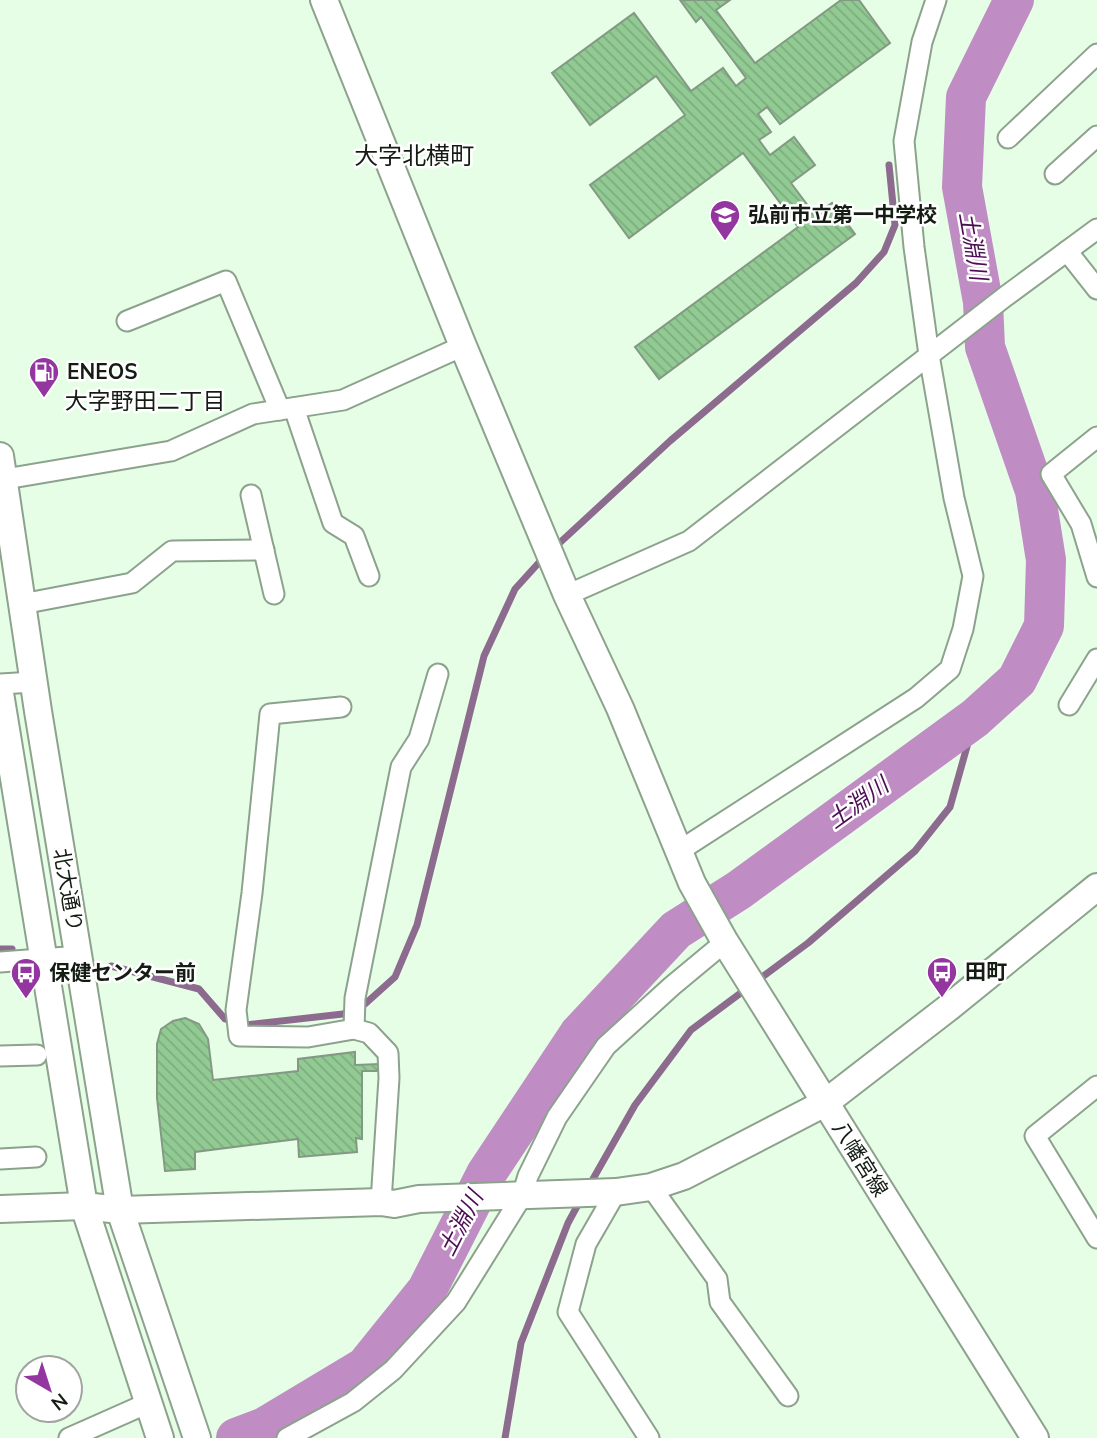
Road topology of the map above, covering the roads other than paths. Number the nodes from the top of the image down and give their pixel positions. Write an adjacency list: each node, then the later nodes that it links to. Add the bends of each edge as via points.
1 (324, 0): 11 (street)
2 (936, 0): 12 (street, via 922,42 904,141)
3 (1097, 54): 5 (street)
4 (1097, 136): 6 (street)
5 (1008, 138)
6 (1055, 174)
7 (1097, 229): 8 (street)
8 (1067, 251): 9 (street); 12 (street)
9 (1097, 289)
10 (127, 321): 13 (street, via 226,281)
11 (463, 346): 13 (street, via 342,400); 21 (street)
12 (929, 355): 21 (street, via 689,541); 30 (street, via 954,498 974,576 950,670 916,698)
13 (287, 409): 15 (street, via 253,414 171,451); 18 (street, via 333,523 354,536)
14 (1097, 437): 19 (street, via 1051,474 1081,524)
15 (1, 472): 22 (street, 北大通り)
16 (251, 495): 17 (street)
17 (264, 550): 20 (street); 22 (street, via 173,551 132,583)
18 (369, 576)
19 (1097, 578)
20 (274, 594)
21 (567, 596): 30 (street)
22 (22, 604): 25 (street, 北大通り)
23 (1097, 659): 28 (street)
24 (438, 674): 36 (street, via 419,739 401,767)
25 (34, 682): 26 (street); 33 (street, 北大通り)
26 (0, 684)
27 (0, 693): 34 (street, 北大通り)
28 (1069, 705)
29 (341, 707): 36 (street, via 270,714 236,1010 239,1036 307,1037)
30 (679, 851): 32 (street)
31 (1097, 887): 40 (street, 八幡宮線)
32 (722, 938): 40 (street); 45 (street, via 606,1046 557,1117)
33 (79, 956): 34 (street); 49 (street, 北大通り)
34 (45, 959): 35 (street); 47 (street, 北大通り)
35 (0, 962)
36 (354, 1014): 46 (street, via 388,1053)
37 (37, 1055): 38 (street)
38 (0, 1056)
39 (1097, 1086): 50 (street, via 1035,1136)
40 (825, 1103): 43 (street, via 684,1176); 58 (street, 八幡宮線)
41 (36, 1157): 42 (street)
42 (0, 1159)
43 (651, 1187): 44 (street); 51 (street, via 717,1279 720,1302)
44 (603, 1193): 45 (street); 57 (street, via 568,1311)
45 (515, 1196): 46 (street); 56 (street, via 456,1302 393,1370 353,1402)
46 (381, 1202): 49 (street)
47 (84, 1206): 48 (street); 49 (street); 52 (street, 北大通り)
48 (0, 1209)
49 (120, 1210): 55 (street, 北大通り)
50 (1097, 1238)
51 (788, 1396)
52 (149, 1408): 53 (street); 54 (street, 北大通り)
53 (69, 1438)
54 (160, 1438)
55 (197, 1438)
56 (287, 1438)
57 (649, 1438)
58 (1035, 1438)

